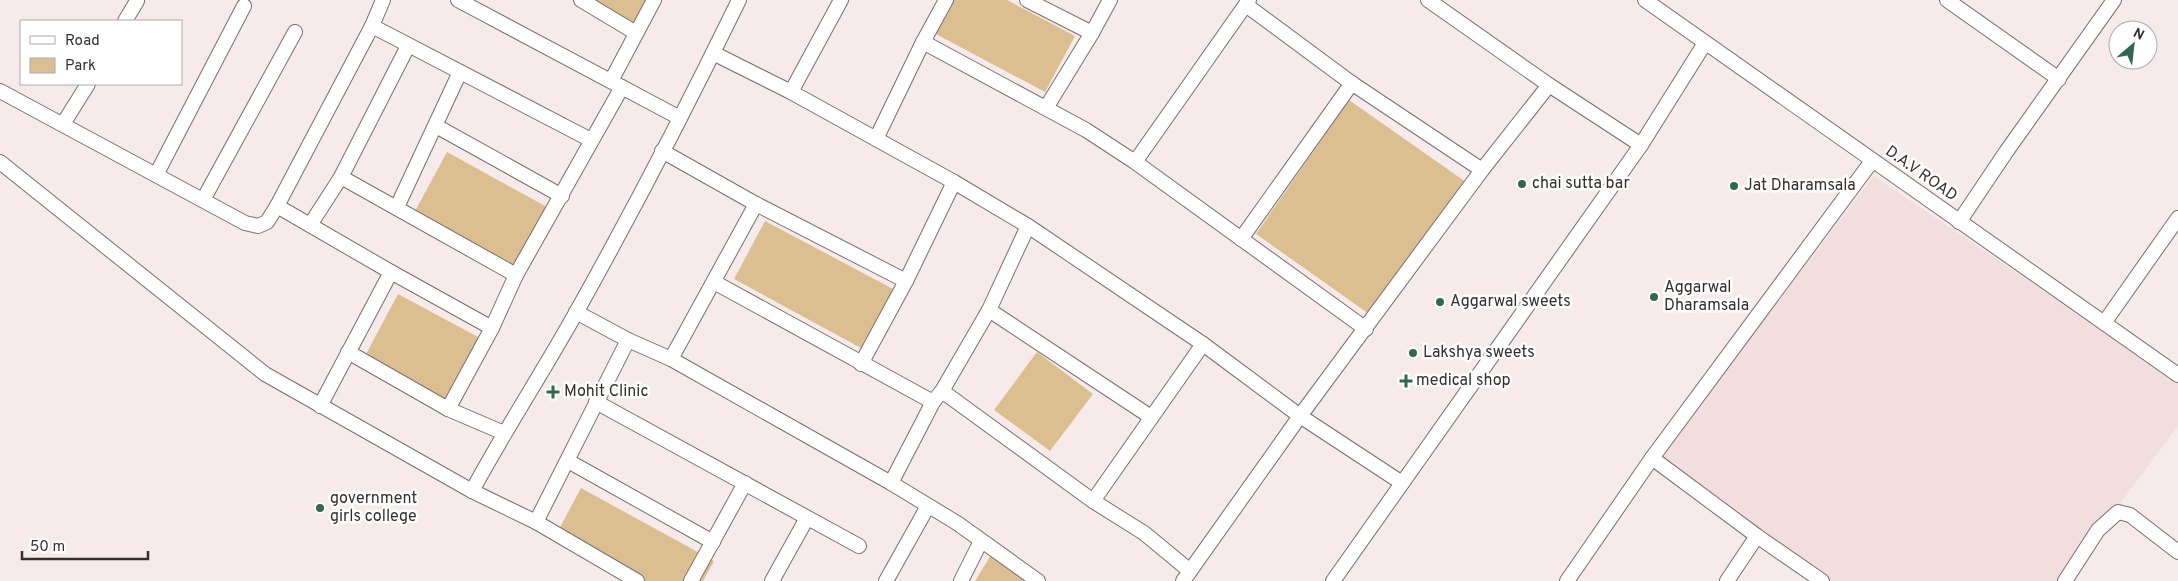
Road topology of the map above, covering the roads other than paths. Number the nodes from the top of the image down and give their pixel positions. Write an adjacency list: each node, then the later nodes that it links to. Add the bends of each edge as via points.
1 (383, 0): 18 (street)
2 (458, 0): 29 (street)
3 (582, 0): 20 (street)
4 (654, 0): 20 (street)
5 (740, 0): 25 (street)
6 (841, 0): 33 (street)
7 (946, 0): 22 (street)
8 (1027, 0): 21 (street)
9 (1110, 0): 21 (street)
10 (1428, 0): 31 (street)
11 (1645, 0): 23 (street, D.A.V ROAD)
12 (1947, 0): 27 (street)
13 (2114, 0): 27 (street)
14 (136, 1): 17 (street)
15 (1248, 2): 28 (street); 44 (street)
16 (244, 6): 46 (street)
17 (126, 20)
18 (372, 26): 24 (street); 52 (street)
19 (295, 32): 50 (street)
20 (636, 33): 29 (street)
21 (1092, 33): 34 (street)
22 (923, 42): 34 (street); 38 (street)
23 (1705, 43): 40 (street); 42 (street, D.A.V ROAD)
24 (408, 46): 26 (street); 47 (street)
25 (714, 53): 33 (street); 35 (street)
26 (460, 72): 37 (street); 39 (street)
27 (2059, 79): 55 (street)
28 (1352, 83): 45 (street); 58 (street)
29 (616, 84): 35 (street); 39 (street)
30 (87, 85): 36 (street)
31 (1549, 85): 40 (street); 45 (street)
32 (0, 91): 36 (street)
33 (791, 92): 38 (street)
34 (1046, 108): 44 (street)
35 (680, 118): 41 (street)
36 (63, 124): 46 (street)
37 (436, 126): 49 (street); 53 (street)
38 (876, 139): 48 (street)
39 (591, 140): 49 (street)
40 (1641, 145): 86 (street)
41 (662, 151): 51 (street); 64 (street)
42 (1872, 161): 55 (street, D.A.V ROAD); 82 (street)
43 (0, 162): 77 (street, via 230,348 265,374)
44 (1135, 162): 58 (street)
45 (1482, 170): 67 (street)
46 (156, 175): 50 (street)
47 (340, 177): 53 (street); 56 (street)
48 (954, 182): 57 (street); 61 (street)
49 (562, 196): 60 (street)
50 (203, 200): 52 (street, via 245,223 258,226 267,222)
51 (756, 204): 61 (street); 62 (street)
52 (277, 206): 56 (street)
53 (397, 207): 60 (street)
54 (2178, 218): 65 (street)
55 (1959, 222): 65 (street, D.A.V ROAD)
56 (310, 225): 59 (street)
57 (1028, 226): 63 (street); 69 (street)
58 (1241, 239): 67 (street)
59 (391, 272): 66 (street); 70 (street)
60 (516, 275): 66 (street)
61 (906, 281): 72 (street)
62 (714, 282): 71 (street); 72 (street)
63 (988, 310): 74 (street); 80 (street)
64 (576, 312): 68 (street); 81 (street)
65 (2104, 323): 73 (street, D.A.V ROAD)
66 (492, 328): 78 (street)
67 (1366, 329): 79 (street)
68 (628, 340): 71 (street); 75 (street)
69 (1203, 344): 79 (street); 80 (street)
70 (348, 352): 77 (street); 78 (street)
71 (670, 359): 85 (street)
72 (860, 364): 76 (street)
73 (2178, 375)
74 (942, 392): 76 (street); 88 (street)
75 (596, 402): 83 (street); 84 (street)
76 (932, 402): 85 (street)
77 (320, 406): 87 (street)
78 (448, 409): 81 (street)
79 (1300, 416): 86 (street); 97 (street)
80 (1151, 417): 88 (street)
81 (504, 433): 87 (street)
82 (1652, 458): 92 (street); 105 (street)
83 (568, 462): 91 (street); 94 (street)
84 (744, 483): 90 (street); 94 (street)
85 (891, 483): 89 (street)
86 (1402, 483): 104 (street)
87 (472, 491): 91 (street)
88 (1093, 501): 97 (street, via 1144,534)
89 (928, 506): 93 (street); 101 (street)
90 (807, 518): 95 (street); 100 (street)
91 (536, 522): 98 (street)
92 (1757, 536): 106 (street); 107 (street)
93 (981, 541): 102 (street); 103 (street)
94 (713, 542): 99 (street)
95 (859, 546)
96 (2178, 552): 108 (street, via 2130,515 2118,512 2098,530)
97 (1186, 576)
98 (637, 581)
99 (691, 581)
100 (772, 581)
101 (886, 581)
102 (961, 581)
103 (1038, 581)
104 (1334, 581)
105 (1567, 581)
106 (1727, 581)
107 (1822, 581)
108 (2065, 581)

